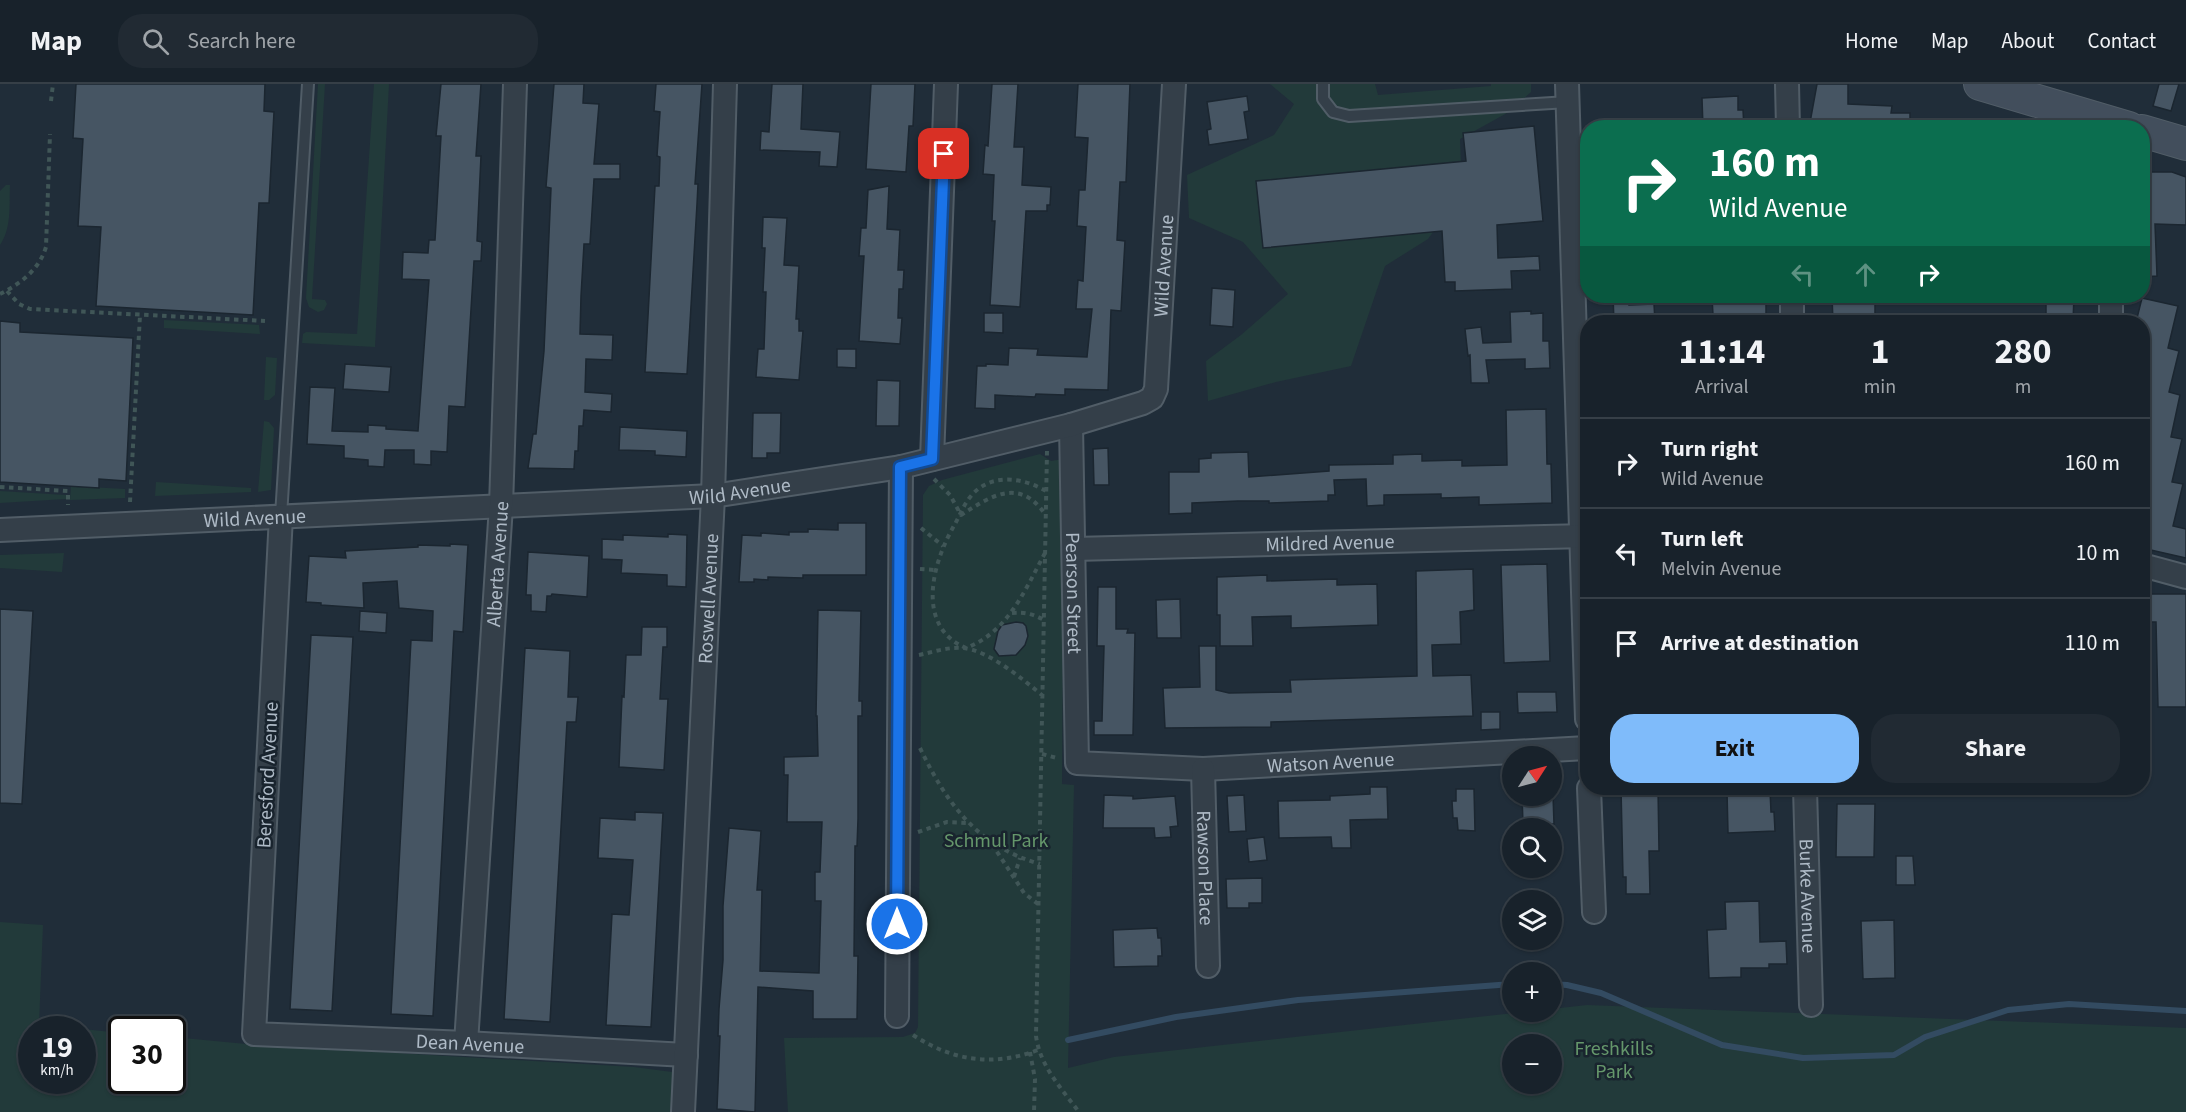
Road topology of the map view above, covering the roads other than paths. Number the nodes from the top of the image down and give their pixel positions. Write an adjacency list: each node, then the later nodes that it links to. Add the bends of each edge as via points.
1 (308, 84): 20 (lane)
2 (515, 84): 19 (street, Alberta Avenue)
3 (725, 84): 18 (street, Roswell Avenue)
4 (946, 84): 17 (street)
5 (1174, 84): 15 (street, Wild Avenue, via 1155,394 1143,404)
6 (1323, 84): 9 (lane, via 1323,99 1333,112 1349,116)
7 (1786, 84): 10 (street)
8 (1980, 84): 11 (main road)
9 (1568, 93): 14 (street)
10 (1788, 120)
11 (2097, 120)
12 (2150, 133): 13 (main road)
13 (2185, 141)
14 (1580, 406)
15 (1071, 425): 17 (street, Wild Avenue); 23 (street, Pearson Street)
16 (900, 467): 17 (street, Wild Avenue); 18 (street, Wild Avenue); 34 (street)
17 (933, 468)
18 (712, 496): 19 (street, Wild Avenue); 37 (street, Roswell Avenue)
19 (501, 506): 20 (street, Wild Avenue); 36 (street, Alberta Avenue)
20 (281, 516): 21 (street, Wild Avenue); 35 (street, Beresford Avenue)
21 (0, 530)
22 (1580, 536): 23 (street, Mildred Avenue)
23 (1074, 549): 27 (street, Pearson Street)
24 (2150, 567): 25 (street)
25 (2186, 577)
26 (1580, 748): 28 (street, Watson Avenue)
27 (1070, 761): 28 (street, Watson Avenue)
28 (1203, 769): 32 (street, Rawson Place)
29 (1589, 795): 31 (street)
30 (1805, 795): 33 (street, Burke Avenue)
31 (1594, 912)
32 (1208, 966)
33 (1811, 1005)
34 (897, 1016)
35 (254, 1034): 36 (street, Dean Avenue)
36 (466, 1043): 37 (street, Dean Avenue)
37 (686, 1055): 38 (street, Roswell Avenue)
38 (683, 1112)

